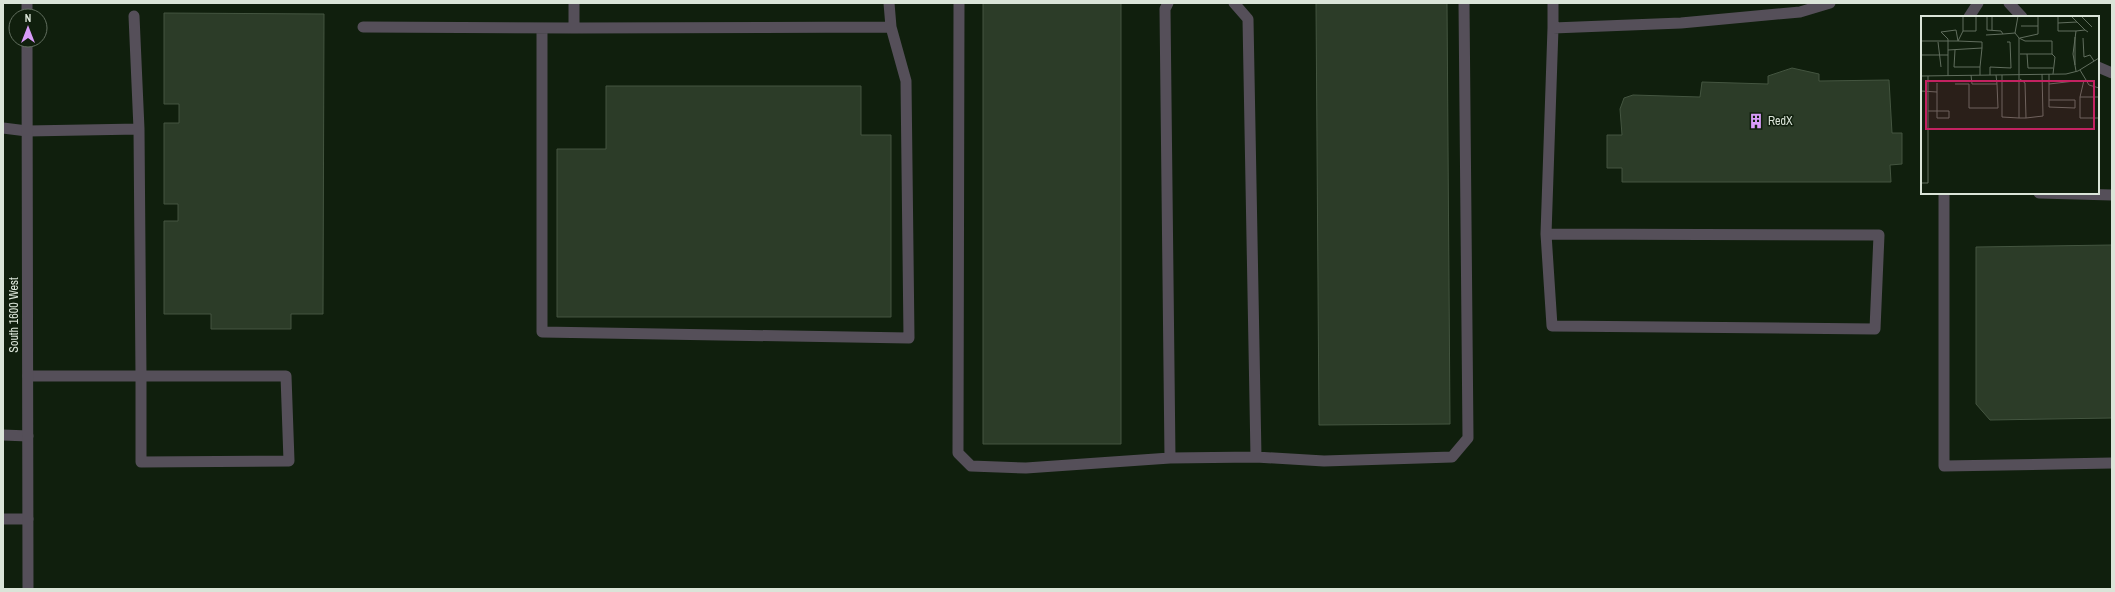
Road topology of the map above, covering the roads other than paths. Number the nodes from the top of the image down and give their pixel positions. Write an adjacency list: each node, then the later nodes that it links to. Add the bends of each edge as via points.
1 (574, 3): 17 (street)
2 (889, 3): 15 (street)
3 (959, 3): 34 (street, via 958,453 971,466 1026,468)
4 (1168, 3): 34 (street, via 1165,9)
5 (1234, 3): 33 (street, via 1248,19)
6 (1464, 3): 33 (street, via 1468,438 1452,457 1324,461)
7 (1553, 3): 18 (street)
8 (1830, 3): 18 (street, via 1800,12 1697,21)
9 (1978, 3): 12 (street)
10 (2009, 3): 13 (street)
11 (134, 16): 23 (street)
12 (1970, 16)
13 (2021, 16)
14 (364, 27): 16 (street)
15 (891, 27): 16 (street, via 906,81 909,338 542,332); 17 (street)
16 (542, 28): 17 (street)
17 (574, 28)
18 (1553, 28): 28 (street)
19 (27, 48): 24 (street, South 1600 West)
20 (2099, 67): 21 (street)
21 (2112, 73)
22 (3, 128): 24 (street)
23 (139, 129): 24 (street); 30 (street)
24 (27, 131): 29 (street, South 1600 West)
25 (1944, 194): 35 (street, via 1944,466)
26 (2076, 194): 27 (street)
27 (2112, 195)
28 (1546, 234): 28 (street, via 1879,235 1875,329 1552,326)
29 (28, 376): 30 (street); 32 (street, South 1600 West)
30 (141, 376): 30 (street, via 141,462 289,461 286,376)
31 (3, 435): 32 (street)
32 (28, 436): 37 (street, South 1600 West)
33 (1256, 457): 34 (street)
34 (1170, 458)
35 (2112, 463)
36 (3, 519): 37 (street)
37 (28, 519): 38 (street, South 1600 West)
38 (28, 589)

